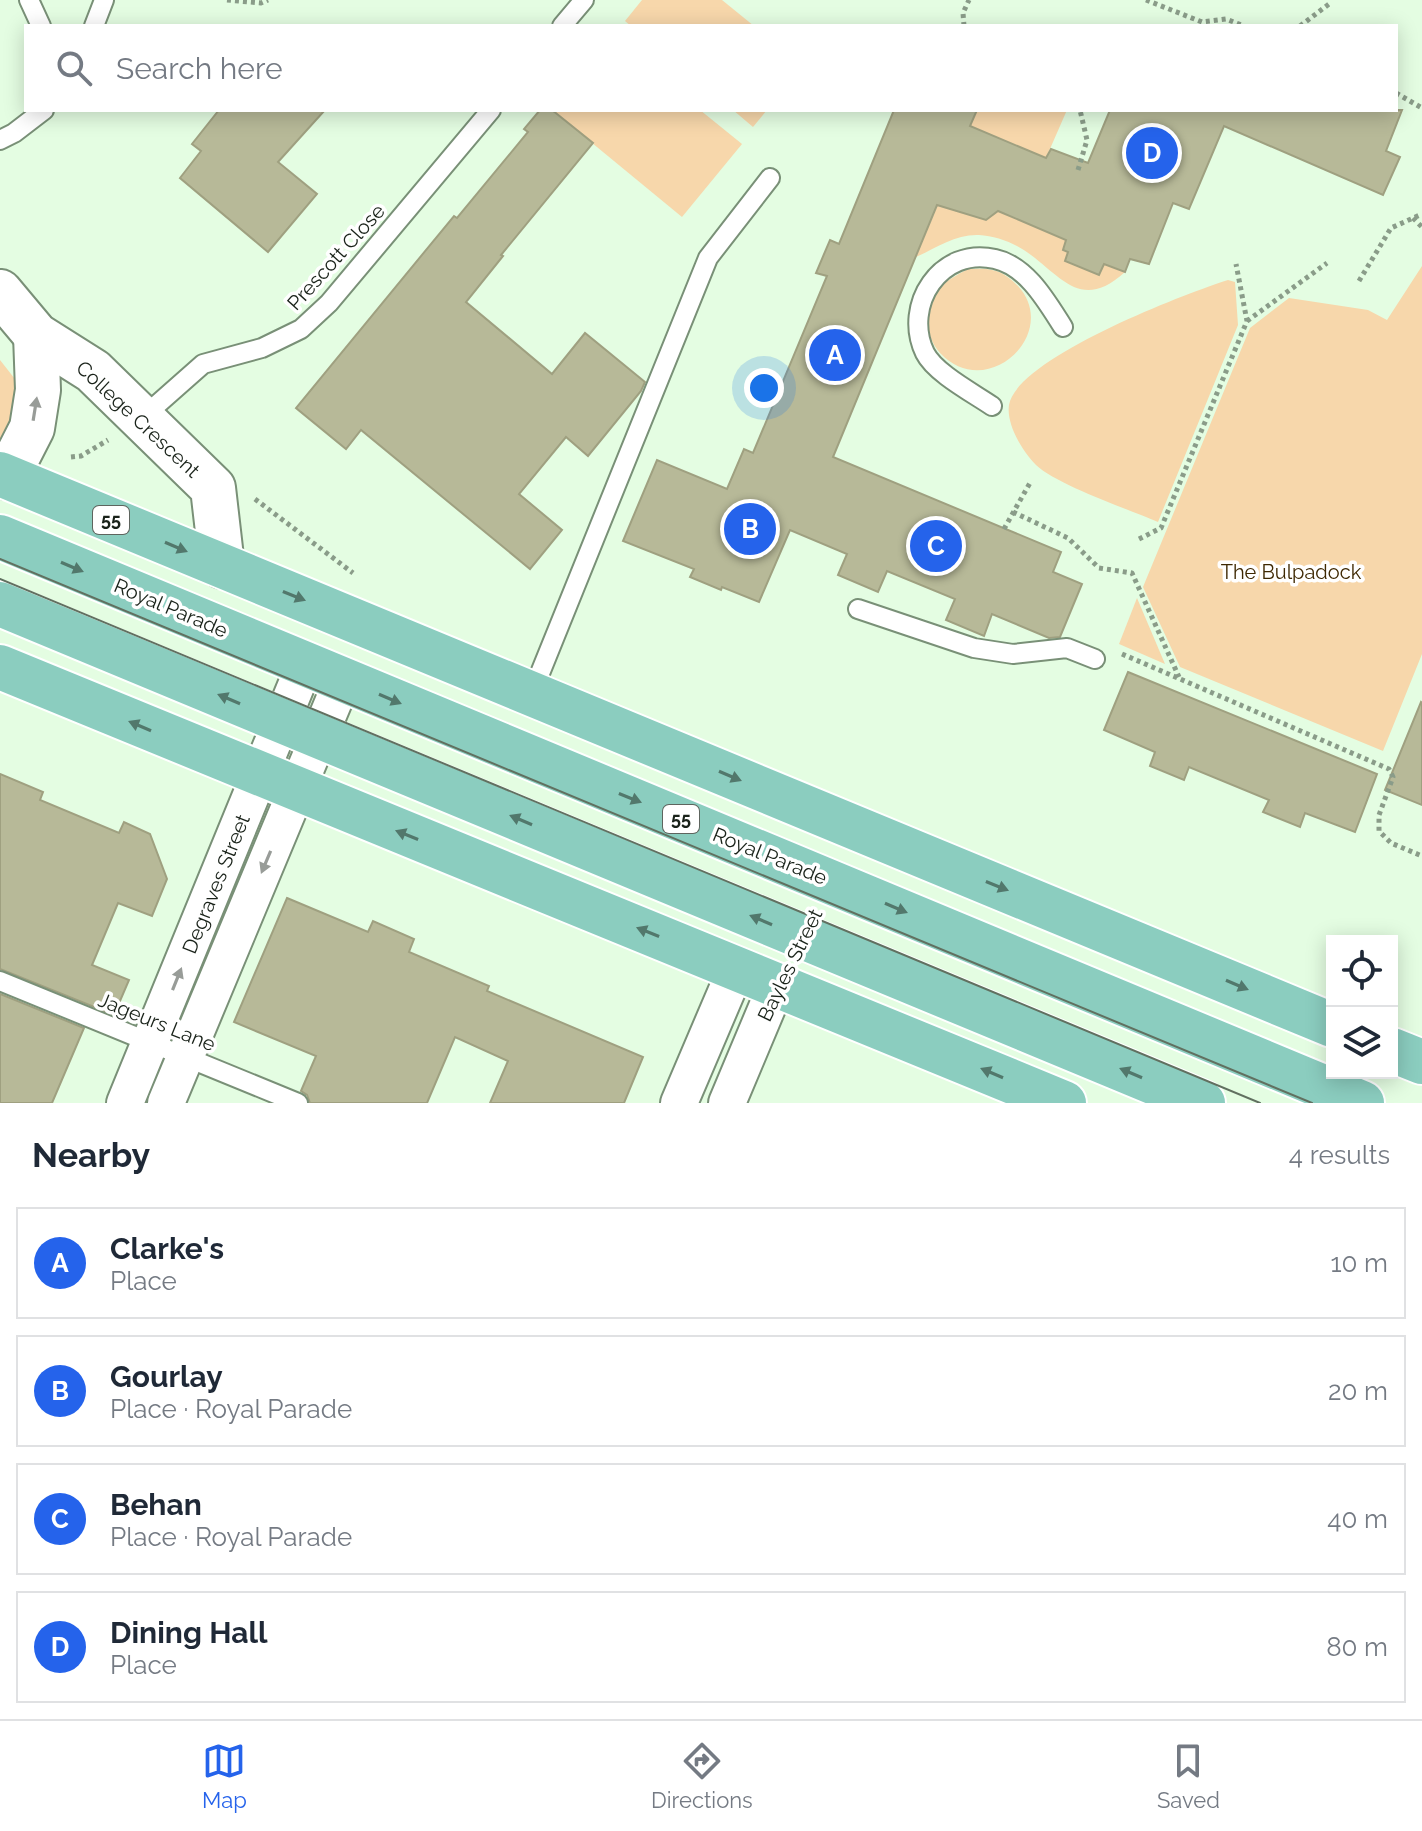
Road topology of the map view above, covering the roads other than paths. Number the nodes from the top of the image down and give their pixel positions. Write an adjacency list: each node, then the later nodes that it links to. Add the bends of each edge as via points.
1 (29, 0): 4 (lane)
2 (104, 0): 5 (lane)
3 (584, 0): 6 (lane)
4 (40, 24)
5 (95, 24)
6 (564, 24)
7 (41, 112): 9 (lane)
8 (489, 112): 15 (lane, Prescott Close, via 329,303 301,329 262,348 203,364)
9 (0, 140)
10 (770, 178): 24 (lane, via 708,258)
11 (0, 292): 13 (main road, College Crescent)
12 (1063, 327): 14 (lane, via 1020,271 996,259 971,257 948,266 929,284 917,309 925,355)
13 (36, 335): 15 (main road, College Crescent, via 93,371); 16 (main road, one-way to 13, via 32,428 38,390)
14 (992, 406)
15 (143, 417): 18 (main road, College Crescent, via 213,488)
16 (3, 476): 18 (main road, 55, one-way to 18)
17 (0, 537): 23 (main road, Royal Parade / 55, one-way to 23)
18 (222, 566): 24 (main road, 55, one-way to 24)
19 (0, 604): 26 (main road, one-way to 19)
20 (858, 609): 21 (lane, via 974,648 1013,654 1067,648)
21 (1095, 659)
22 (0, 667): 28 (main road, one-way to 22)
23 (324, 672): 26 (street, Degraves Street); 27 (main road, Royal Parade / 55, one-way to 27)
24 (532, 693): 25 (main road, 55)
25 (587, 716): 27 (main road); 29 (main road, 55, one-way to 29)
26 (301, 728): 28 (street, Degraves Street); 32 (main road, one-way to 26)
27 (574, 775): 30 (main road, Royal Parade / 55, one-way to 30)
28 (278, 783): 31 (street, Degraves Street); 33 (main road, one-way to 28)
29 (860, 829): 30 (main road, Bayles Street); 37 (main road, 55, one-way to 37)
30 (832, 881): 32 (main road, Bayles Street); 50 (main road, Royal Parade / 55, one-way to 50)
31 (229, 901): 38 (street, Degraves Street, one-way to 31); 41 (street, Degraves Street)
32 (802, 937): 35 (main road, Bayles Street); 36 (main road)
33 (737, 967): 35 (main road); 46 (street)
34 (0, 981): 38 (lane, Jageurs Lane)
35 (777, 984): 39 (main road); 47 (street, Bayles Street)
36 (949, 997): 39 (main road); 49 (main road, one-way to 36)
37 (1326, 1023)
38 (151, 1043): 41 (lane, Jageurs Lane); 43 (street, Degraves Street)
39 (929, 1047): 48 (main road, one-way to 39)
40 (1398, 1052): 42 (main road)
41 (185, 1057): 44 (street, Degraves Street); 45 (lane, Jageurs Lane)
42 (1422, 1062)
43 (125, 1103)
44 (166, 1103)
45 (298, 1103)
46 (679, 1103)
47 (727, 1103)
48 (1064, 1103)
49 (1203, 1103)
50 (1362, 1103)

